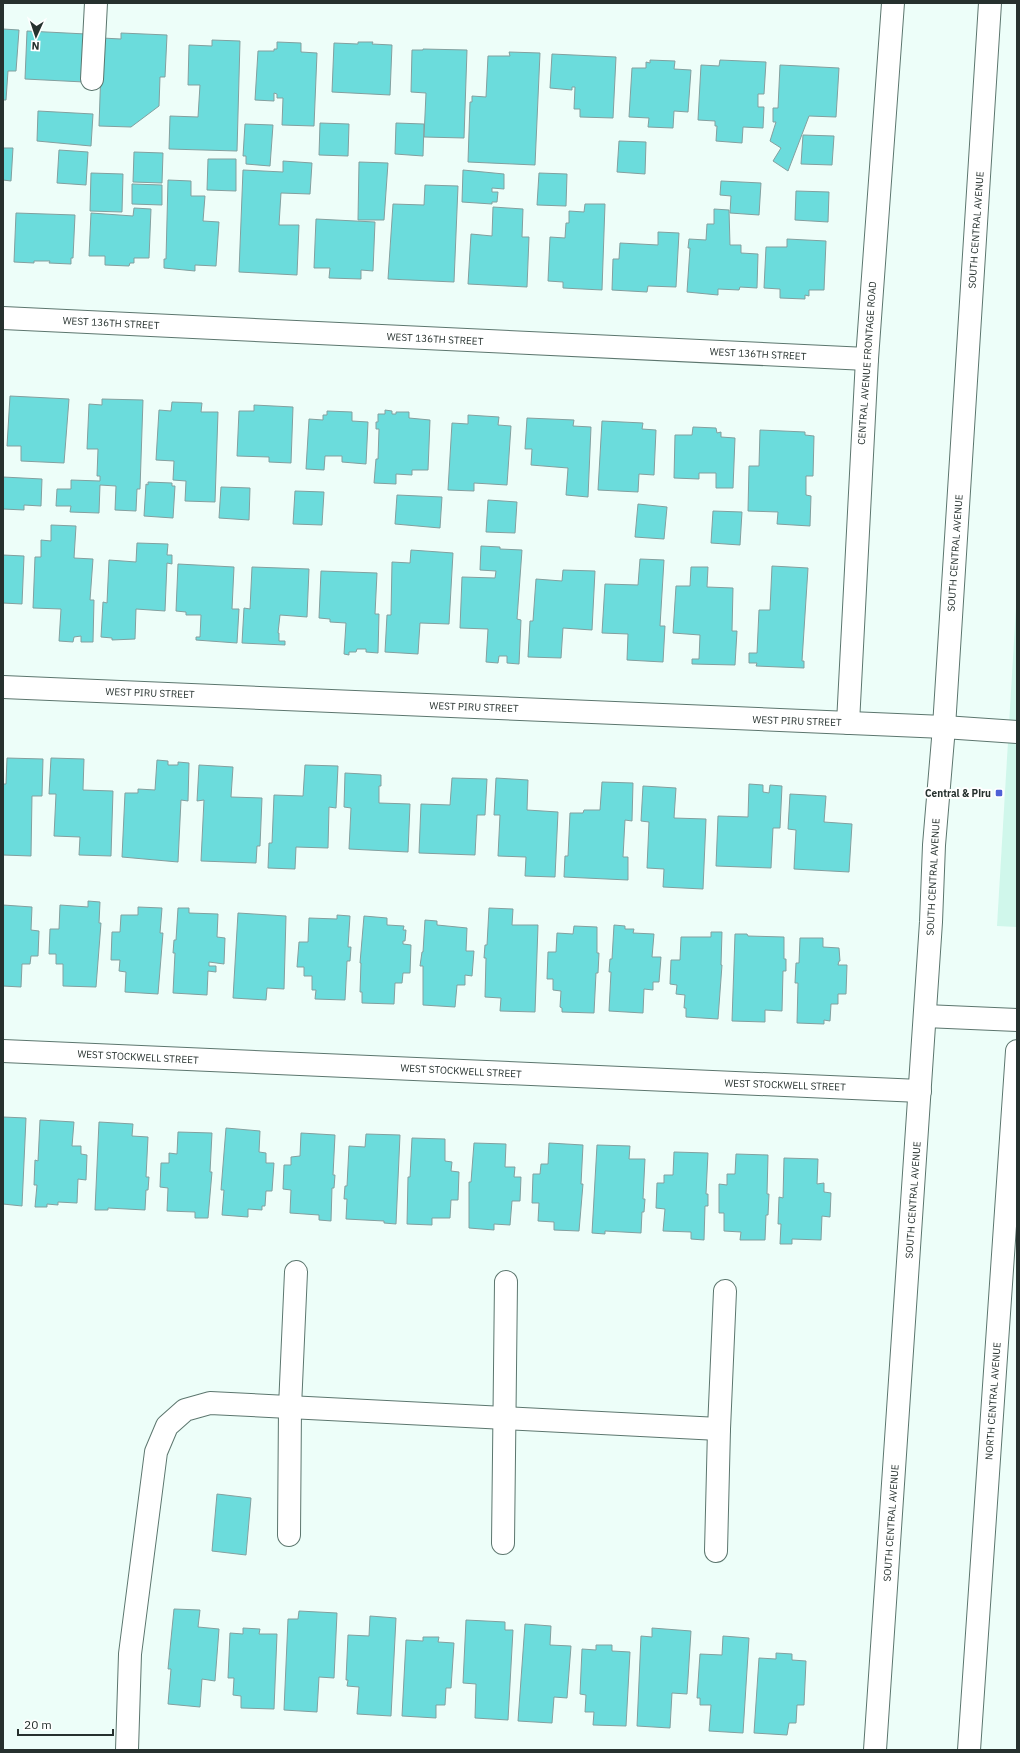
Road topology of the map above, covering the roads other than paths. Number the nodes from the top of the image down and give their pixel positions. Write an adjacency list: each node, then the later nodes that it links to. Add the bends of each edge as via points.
1 (96, 3): 4 (street)
2 (893, 3): 6 (street, CENTRAL AVENUE FRONTAGE ROAD)
3 (990, 3): 9 (street, SOUTH CENTRAL AVENUE)
4 (92, 79)
5 (3, 318): 6 (street, WEST 136TH STREET)
6 (867, 359): 8 (street, CENTRAL AVENUE FRONTAGE ROAD)
7 (3, 687): 8 (street, WEST PIRU STREET)
8 (848, 723): 9 (street, WEST PIRU STREET)
9 (944, 727): 10 (street, WEST PIRU STREET); 11 (street, SOUTH CENTRAL AVENUE)
10 (1017, 732)
11 (924, 1016): 12 (street); 15 (street, SOUTH CENTRAL AVENUE)
12 (1017, 1020)
13 (3, 1051): 15 (street, WEST STOCKWELL STREET)
14 (1017, 1051): 27 (street, NORTH CENTRAL AVENUE)
15 (920, 1091): 26 (street, SOUTH CENTRAL AVENUE)
16 (296, 1272): 19 (street)
17 (506, 1282): 20 (street)
18 (725, 1291): 21 (street)
19 (290, 1407): 20 (street); 22 (street); 25 (street, via 210,1403 185,1410 167,1426 156,1452 130,1654)
20 (504, 1419): 21 (street); 23 (street)
21 (719, 1429): 24 (street)
22 (289, 1535)
23 (503, 1543)
24 (716, 1551)
25 (127, 1750)
26 (875, 1750)
27 (969, 1750)

